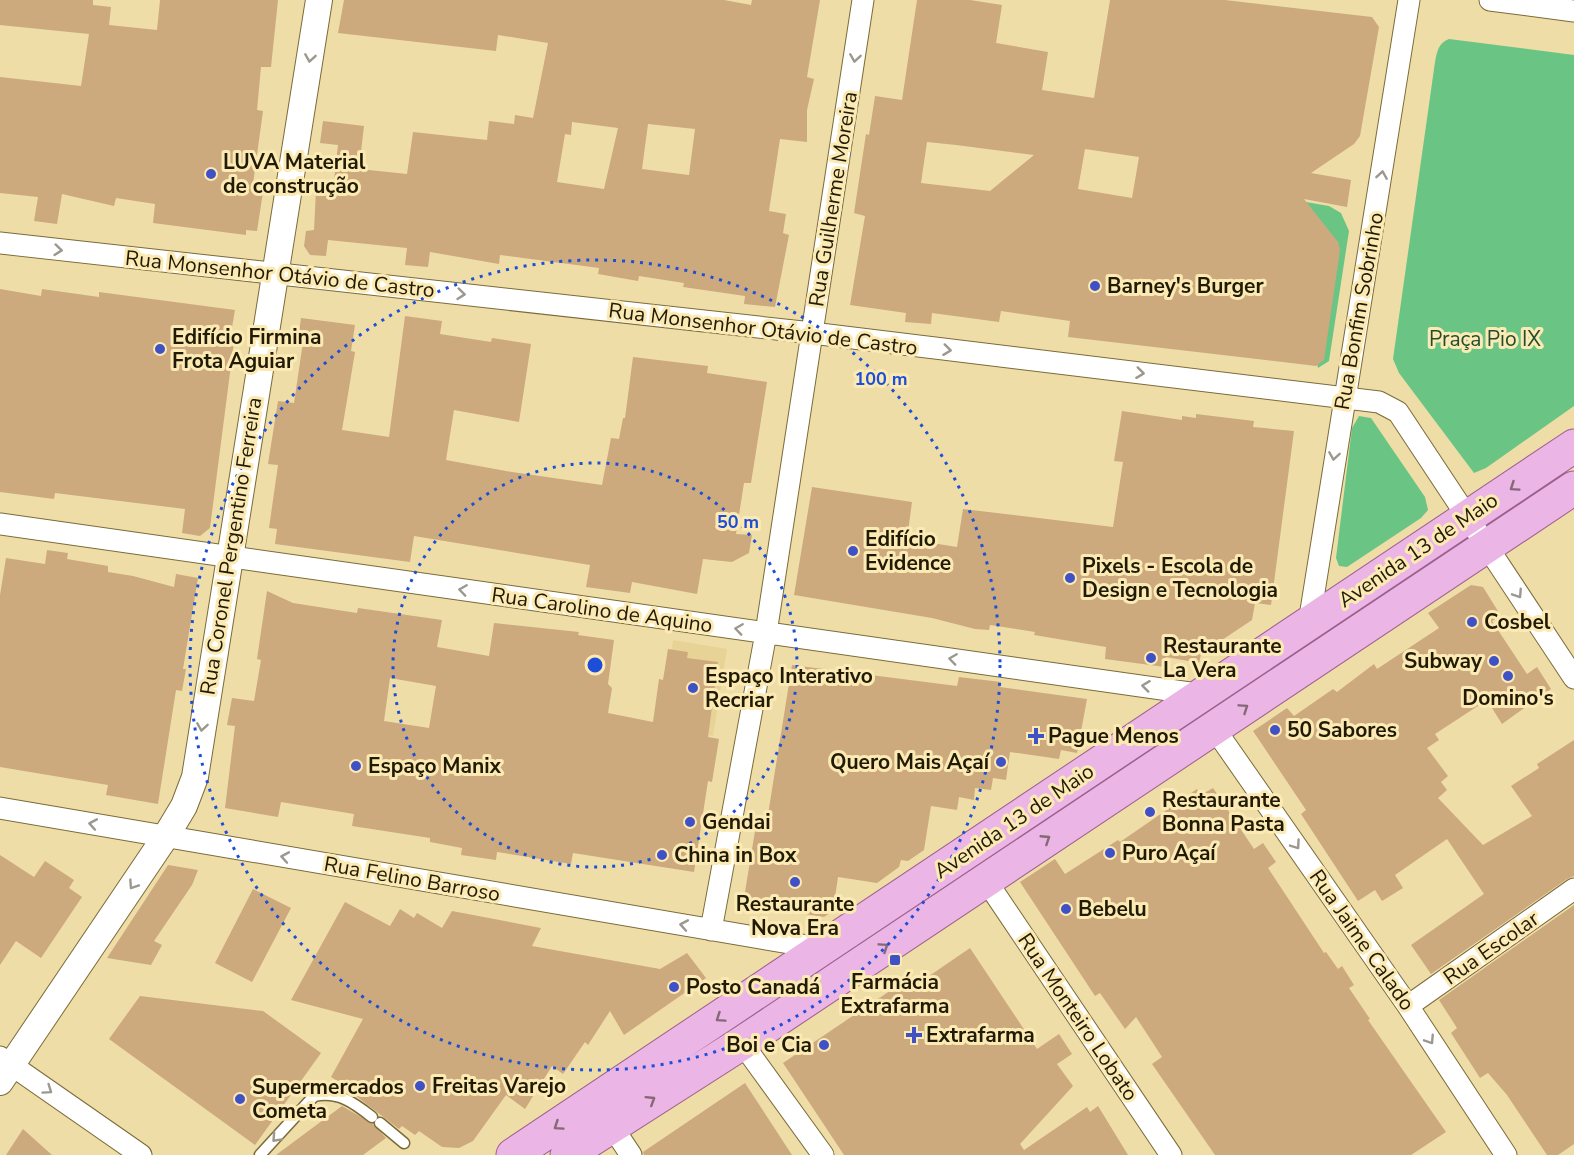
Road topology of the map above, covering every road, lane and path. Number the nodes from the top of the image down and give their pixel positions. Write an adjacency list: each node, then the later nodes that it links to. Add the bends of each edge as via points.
1 (319, 0): 7 (street, Rua Coronel Pergentino Ferreira, one-way to 7)
2 (863, 0): 8 (street, Rua Guilherme Moreira, one-way to 8)
3 (1409, 0): 9 (street, Rua Bonfim Sobrinho, one-way to 3)
4 (1490, 0): 5 (street)
5 (1574, 11)
6 (0, 243): 7 (street, Rua Monsenhor Otávio de Castro, one-way to 7)
7 (276, 274): 8 (street, Rua Monsenhor Otávio de Castro, one-way to 8); 15 (street, Rua Coronel Pergentino Ferreira)
8 (812, 333): 9 (street, Rua Monsenhor Otávio de Castro, one-way to 9); 17 (street, Rua Guilherme Moreira)
9 (1343, 398): 12 (street, Rua Monsenhor Otávio de Castro, via 1379,402 1398,412); 16 (street, Rua Bonfim Sobrinho, one-way to 16)
10 (1574, 446): 12 (main road, Avenida 13 de Maio, one-way to 12)
11 (1574, 488): 14 (main road, Avenida 13 de Maio)
12 (1467, 518): 14 (street, Rua Monsenhor Otávio de Castro); 16 (main road, Avenida 13 de Maio)
13 (0, 524): 15 (street, Rua Carolino de Aquino)
14 (1486, 545): 18 (street, Rua Monsenhor Otávio de Castro, one-way to 18); 20 (main road, Avenida 13 de Maio, one-way to 14)
15 (230, 556): 17 (street, Rua Carolino de Aquino, one-way to 15); 22 (street, Rua Coronel Pergentino Ferreira, one-way to 22, via 195,777)
16 (1309, 623): 19 (main road, Avenida 13 de Maio)
17 (766, 633): 19 (street, Rua Carolino de Aquino, one-way to 17); 25 (street, Rua Guilherme Moreira)
18 (1574, 678)
19 (1204, 695): 26 (main road, Avenida 13 de Maio)
20 (1214, 728): 23 (main road, Avenida 13 de Maio, one-way to 20); 27 (street, Rua Jaime Calado, one-way to 27)
21 (0, 808): 22 (street, Rua Felino Barroso, one-way to 21)
22 (166, 836): 25 (street, Rua Felino Barroso, one-way to 22); 29 (street, Rua Coronel Pergentino Ferreira, one-way to 29)
23 (985, 879): 28 (main road, Avenida 13 de Maio, one-way to 23); 38 (street, Rua Monteiro Lobato)
24 (1574, 889): 27 (street, Rua Escolar)
25 (711, 930): 26 (street, Rua Felino Barroso)
26 (825, 949): 34 (main road, Avenida 13 de Maio, one-way to 34)
27 (1408, 1006): 39 (street, Rua Jaime Calado, one-way to 39)
28 (742, 1043): 30 (main road, Avenida 13 de Maio, one-way to 28); 37 (street)
29 (4, 1068): 32 (street, one-way to 32)
30 (611, 1125): 35 (main road, Avenida 13 de Maio); 36 (street)
31 (404, 1143): 33 (lane, one-way to 33, via 357,1105 335,1094 314,1096)
32 (141, 1155)
33 (260, 1155)
34 (513, 1155)
35 (567, 1155)
36 (631, 1155)
37 (823, 1155)
38 (1171, 1155)
39 (1506, 1155)

